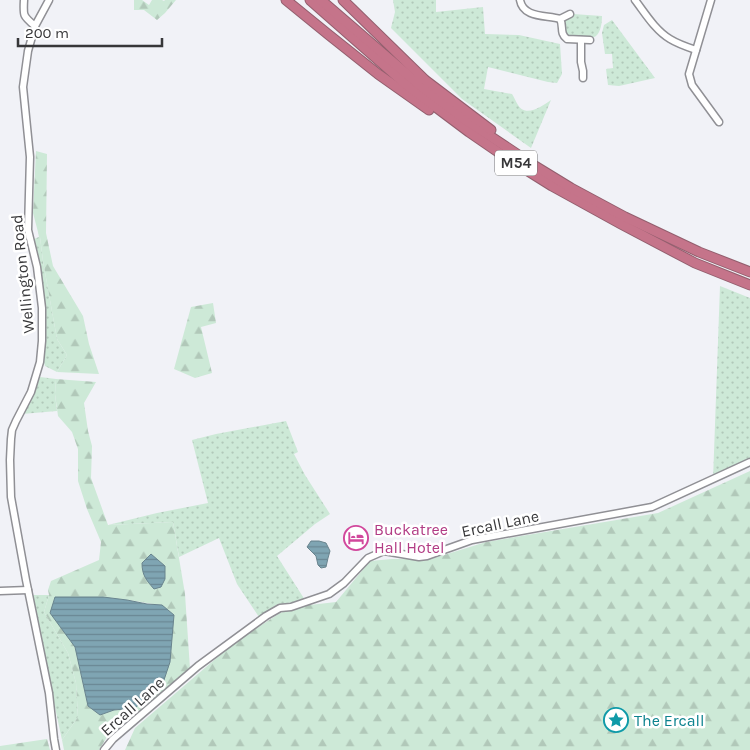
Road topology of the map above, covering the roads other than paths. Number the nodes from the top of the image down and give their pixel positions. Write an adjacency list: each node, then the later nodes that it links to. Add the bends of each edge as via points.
1 (24, 0): 12 (street, via 25,18)
2 (49, 0): 12 (street, Wellington Road)
3 (286, 0): 18 (highway, M54, via 378,74)
4 (310, 0): 18 (highway, M54, via 409,87)
5 (321, 0): 19 (highway, M54, via 422,88 503,146)
6 (343, 0): 19 (highway, M54, via 437,89)
7 (520, 0): 11 (street, via 527,12)
8 (635, 0): 15 (street, via 664,35)
9 (711, 0): 15 (street)
10 (570, 14): 11 (street)
11 (560, 19): 13 (street, via 564,37)
12 (35, 26): 24 (street, Wellington Road, via 23,87 30,157 28,230 37,267 42,340 35,381 12,430 10,460 11,497)
13 (580, 40): 14 (street); 16 (street, via 581,62)
14 (590, 40)
15 (696, 50): 17 (street, via 689,74 692,85)
16 (586, 74)
17 (719, 122)
18 (469, 132): 21 (highway, M54, via 552,186 621,224 695,263)
19 (571, 188): 20 (highway, M54, via 699,252)
20 (750, 272)
21 (750, 285)
22 (750, 462): 26 (street, Ercall Lane, via 652,507 472,540 427,556 384,552 368,558 329,594 280,608 266,616 198,666)
23 (0, 590): 24 (street)
24 (28, 590): 25 (street, Wellington Road)
25 (56, 750)
26 (104, 750)

